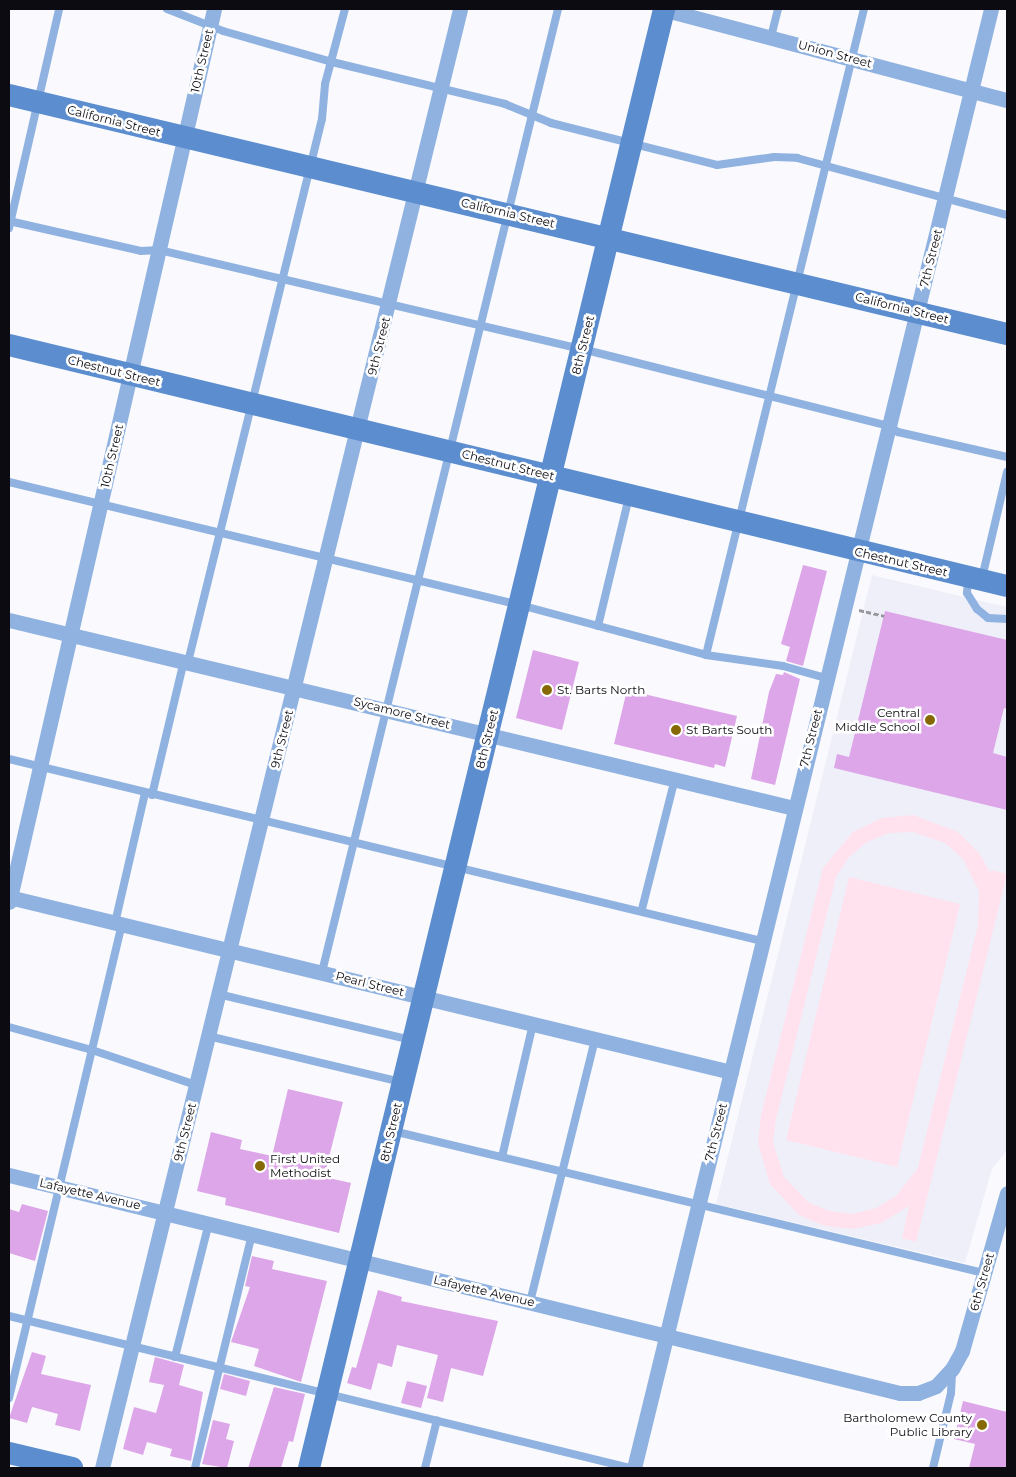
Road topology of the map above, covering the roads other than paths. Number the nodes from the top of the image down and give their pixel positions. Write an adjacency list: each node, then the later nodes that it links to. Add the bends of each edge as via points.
1 (59, 9): 18 (lane)
2 (167, 9): 10 (lane)
3 (345, 9): 13 (lane)
4 (460, 9): 14 (street, 9th Street)
5 (558, 9): 19 (lane)
6 (663, 9): 11 (street, Union Street); 21 (street, 8th Street)
7 (778, 9): 11 (lane)
8 (864, 9): 12 (lane)
9 (991, 9): 15 (street, 7th Street)
10 (212, 16): 13 (lane, via 223,31); 20 (street, 10th Street)
11 (771, 37): 12 (street, Union Street)
12 (853, 59): 15 (street, Union Street); 22 (lane)
13 (332, 62): 14 (lane); 23 (lane)
14 (440, 90): 19 (lane, via 505,104); 24 (street, 9th Street)
15 (971, 90): 17 (street, Union Street); 25 (street, 7th Street)
16 (9, 94): 18 (street, California Street)
17 (1007, 100)
18 (38, 102): 20 (street, California Street); 28 (lane)
19 (530, 115): 21 (lane, via 551,124); 26 (lane)
20 (184, 138): 23 (street, California Street); 30 (street, 10th Street)
21 (633, 142): 22 (lane, via 717,165 774,157); 29 (street, 8th Street)
22 (825, 166): 25 (lane); 32 (lane)
23 (308, 167): 24 (street, California Street); 31 (lane)
24 (416, 192): 26 (street, California Street); 33 (street, 9th Street)
25 (945, 198): 27 (lane); 34 (street, 7th Street)
26 (506, 213): 29 (street, California Street); 35 (lane)
27 (1007, 215)
28 (9, 223): 30 (lane, via 141,251)
29 (610, 237): 32 (street, California Street); 38 (street, 8th Street)
30 (159, 250): 31 (lane); 39 (street, 10th Street)
31 (280, 279): 33 (lane); 41 (lane)
32 (798, 282): 34 (street, California Street); 40 (lane)
33 (389, 305): 35 (lane); 43 (street, 9th Street)
34 (918, 312): 36 (street, California Street); 42 (street, 7th Street)
35 (479, 325): 38 (lane); 44 (lane)
36 (1007, 334)
37 (9, 345): 39 (street, Chestnut Street)
38 (582, 348): 40 (lane); 47 (street, 8th Street)
39 (130, 375): 41 (street, Chestnut Street); 50 (street, 10th Street)
40 (770, 396): 42 (lane); 51 (lane)
41 (250, 403): 43 (street, Chestnut Street); 52 (lane)
42 (889, 426): 45 (lane, via 898,432); 53 (street, 7th Street)
43 (359, 429): 44 (street, Chestnut Street); 54 (street, 9th Street)
44 (448, 450): 47 (street, Chestnut Street); 56 (lane)
45 (1007, 457)
46 (1007, 472): 55 (lane)
47 (552, 476): 49 (street, Chestnut Street); 58 (street, 8th Street)
48 (9, 482): 50 (lane)
49 (630, 495): 51 (street, Chestnut Street); 61 (lane)
50 (100, 506): 52 (lane); 62 (street, 10th Street)
51 (740, 523): 53 (street, Chestnut Street); 63 (lane)
52 (218, 534): 54 (lane); 64 (lane)
53 (857, 552): 55 (street, Chestnut Street); 65 (street, 7th Street)
54 (326, 560): 56 (lane); 66 (street, 9th Street)
55 (975, 578): 57 (street, Chestnut Street); 59 (lane, via 967,593 977,609 988,618 1001,622)
56 (418, 581): 58 (lane); 67 (lane)
57 (1007, 586)
58 (520, 606): 61 (lane); 68 (street, 8th Street)
59 (1007, 619)
60 (9, 620): 62 (street, Sycamore Street)
61 (598, 626): 63 (lane)
62 (70, 635): 64 (street, Sycamore Street); 70 (street, 10th Street)
63 (706, 655): 65 (lane, via 783,666)
64 (186, 661): 66 (street, Sycamore Street); 72 (lane)
65 (826, 678): 73 (street, 7th Street)
66 (295, 686): 67 (street, Sycamore Street); 74 (street, 9th Street)
67 (386, 709): 68 (street, Sycamore Street); 75 (lane)
68 (488, 734): 71 (street, Sycamore Street); 76 (street, 8th Street)
69 (9, 759): 70 (lane)
70 (40, 767): 72 (lane); 77 (street, 10th Street)
71 (675, 779): 73 (street, Sycamore Street); 78 (lane)
72 (149, 794): 74 (lane); 79 (lane)
73 (794, 808): 80 (street, 7th Street)
74 (261, 822): 75 (lane); 81 (street, 9th Street)
75 (351, 844): 76 (lane); 82 (lane)
76 (455, 868): 78 (lane); 84 (street, 8th Street)
77 (9, 899): 79 (street, Pearl Street)
78 (642, 909): 80 (lane)
79 (119, 923): 81 (street, Pearl Street); 90 (lane)
80 (762, 941): 91 (street, 7th Street)
81 (229, 950): 82 (street, Pearl Street); 83 (street, 9th Street)
82 (322, 972): 84 (street, Pearl Street)
83 (218, 994): 87 (street, 9th Street); 89 (lane)
84 (423, 997): 85 (street, Pearl Street); 89 (street, 8th Street)
85 (534, 1024): 88 (street, Pearl Street); 95 (lane)
86 (9, 1028): 90 (lane)
87 (208, 1036): 92 (lane); 93 (street, 9th Street)
88 (594, 1039): 91 (street, Pearl Street); 96 (lane)
89 (413, 1041): 92 (street, 8th Street)
90 (92, 1050): 93 (lane); 98 (lane)
91 (731, 1072): 100 (street, 7th Street)
92 (403, 1082): 94 (street, 8th Street)
93 (196, 1085): 101 (street, 9th Street)
94 (392, 1131): 95 (lane); 104 (street, 8th Street)
95 (502, 1157): 96 (lane)
96 (560, 1171): 100 (lane); 106 (lane)
97 (9, 1175): 98 (street, Lafayette Avenue)
98 (59, 1187): 101 (street, Lafayette Avenue); 108 (lane)
99 (1007, 1193): 105 (street, 6th Street)
100 (699, 1205): 105 (lane); 109 (street, 7th Street)
101 (165, 1212): 102 (street, Lafayette Avenue); 110 (street, 9th Street)
102 (209, 1223): 103 (street, Lafayette Avenue); 111 (lane)
103 (252, 1234): 104 (street, Lafayette Avenue); 112 (lane)
104 (361, 1262): 106 (street, Lafayette Avenue); 114 (street, 8th Street)
105 (984, 1273): 113 (street, 6th Street, via 962,1351)
106 (530, 1302): 109 (street, Lafayette Avenue)
107 (9, 1316): 108 (lane)
108 (28, 1320): 110 (lane); 115 (lane)
109 (668, 1335): 113 (street, Lafayette Avenue, via 900,1393 936,1386); 124 (street, 7th Street)
110 (132, 1346): 111 (lane); 119 (street, 9th Street)
111 (176, 1357): 112 (lane)
112 (219, 1367): 114 (lane); 120 (lane)
113 (952, 1369): 125 (lane, via 951,1393)
114 (328, 1393): 116 (lane); 121 (street, 8th Street)
115 (9, 1398)
116 (436, 1420): 122 (lane); 123 (lane)
117 (9, 1453): 118 (street)
118 (72, 1468)
119 (102, 1468)
120 (195, 1468)
121 (309, 1468)
122 (425, 1468)
123 (630, 1468)
124 (634, 1468)
125 (933, 1468)

